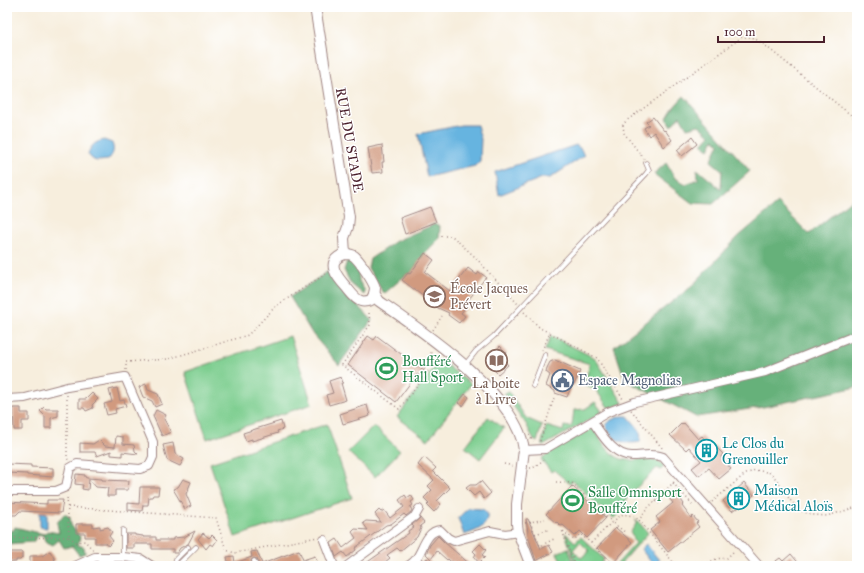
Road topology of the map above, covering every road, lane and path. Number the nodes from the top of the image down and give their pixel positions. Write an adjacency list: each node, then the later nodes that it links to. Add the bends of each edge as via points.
1 (315, 7): 5 (street, RUE DU STADE, via 349,217 344,238)
2 (857, 120): 3 (path, via 762,43 752,37 742,37 626,121 623,125 624,134)
3 (646, 163): 8 (lane, via 649,170 646,174)
4 (441, 236): 8 (path, via 452,236 474,256)
5 (345, 254): 7 (street, via 353,255 357,259 375,287); 7 (street, via 335,259 333,270 357,299 362,302)
6 (325, 271): 16 (path, via 327,273 276,306 248,335 168,359 126,362)
7 (375, 298): 13 (street)
8 (521, 308): 11 (path, via 540,328); 15 (lane)
9 (369, 312): 13 (path, via 370,325 342,365 400,409 428,372 422,367 434,349 424,342)
10 (442, 316): 13 (path)
11 (550, 333): 14 (path, via 542,351); 21 (path, via 597,358)
12 (857, 335): 21 (street, via 765,372)
13 (428, 336): 15 (street)
14 (545, 355): 17 (lane)
15 (464, 366): 23 (street, via 483,381 508,414 523,442)
16 (125, 377): 18 (street); 26 (street, via 153,442 153,457 149,466 140,469 77,464)
17 (533, 386)
18 (67, 387): 20 (street, via 25,398); 26 (path, via 67,458)
19 (554, 398): 25 (path, via 540,441)
20 (7, 399)
21 (626, 404): 22 (street); 24 (path)
22 (593, 422): 25 (street); 51 (street, via 618,452 630,456 655,454 663,457)
23 (524, 450): 25 (street); 41 (street, via 517,504)
24 (664, 450)
25 (546, 453)
26 (72, 467): 29 (street)
27 (676, 480): 31 (path)
28 (556, 482): 40 (path, via 572,483)
29 (66, 487): 30 (street, via 56,491); 34 (path)
30 (7, 491)
31 (656, 501): 32 (path); 38 (path)
32 (659, 504)
33 (711, 504): 35 (path, via 744,475 755,470 771,473 801,511 827,516)
34 (68, 507): 46 (path); 49 (path, via 216,518 226,550 235,553 323,536)
35 (857, 507)
36 (419, 508): 62 (street, via 415,516)
37 (545, 519): 39 (path)
38 (639, 520): 40 (path, via 623,514); 67 (path)
39 (530, 522): 41 (path); 45 (path)
40 (612, 522): 44 (path); 50 (path)
41 (518, 528): 63 (street, via 505,534 490,531 454,541 440,530 436,530 428,536 415,560); 64 (street)
42 (550, 529): 45 (path)
43 (123, 530): 55 (lane)
44 (626, 533)
45 (535, 534): 48 (path, via 540,546)
46 (69, 537): 47 (path); 54 (path, via 76,542 85,540 94,551)
47 (7, 538)
48 (556, 538)
49 (324, 540): 61 (street)
50 (591, 543): 65 (path, via 580,534 574,540 562,530); 66 (path, via 606,558)
51 (738, 543): 68 (path, via 737,548 726,559 718,558); 69 (street)
52 (188, 547): 57 (lane, via 176,559)
53 (196, 547): 57 (lane, via 178,565)
54 (95, 557): 55 (street); 58 (street)
55 (123, 557): 59 (street, via 141,559)
56 (254, 561): 60 (lane)
57 (174, 565)
58 (75, 566)
59 (152, 566)
60 (256, 566)
61 (334, 566)
62 (347, 566)
63 (408, 566)
64 (531, 566)
65 (576, 566)
66 (601, 566)
67 (676, 566)
68 (705, 566)
69 (759, 566)

